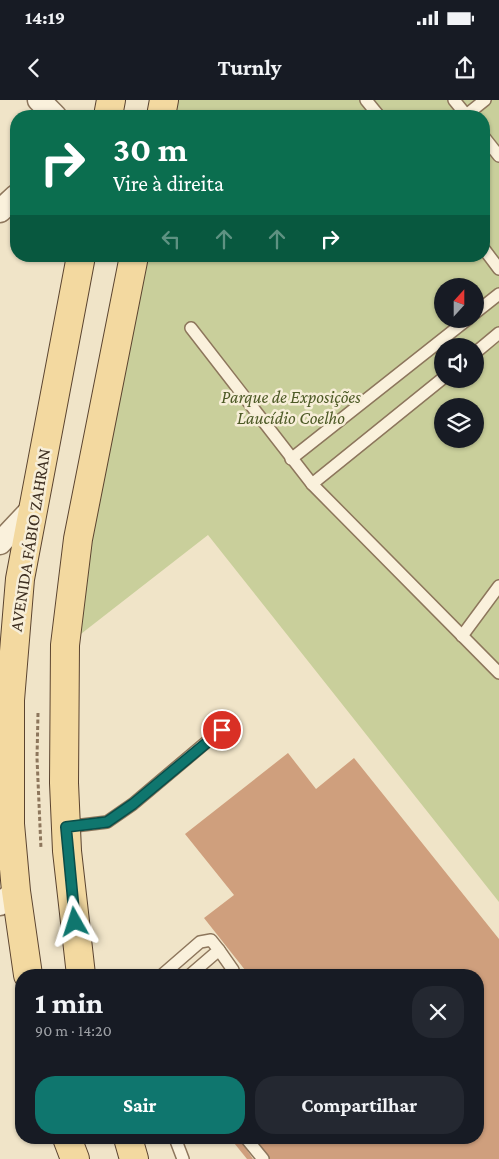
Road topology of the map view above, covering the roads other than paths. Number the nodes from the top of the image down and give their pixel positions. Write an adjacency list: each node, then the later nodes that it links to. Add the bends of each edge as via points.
1 (39, 100): 4 (street)
2 (366, 100): 5 (lane)
3 (486, 100): 6 (lane)
4 (49, 110)
5 (374, 110)
6 (474, 110)
7 (490, 145): 8 (lane)
8 (499, 156)
9 (10, 202): 10 (street)
10 (0, 211)
11 (490, 258): 14 (lane)
12 (80, 262): 24 (main road, AVENIDA FÁBIO ZAHRAN)
13 (133, 262): 31 (main road, via 78,540 65,645)
14 (499, 269)
15 (499, 294): 16 (lane)
16 (484, 306)
17 (191, 328): 22 (lane)
18 (457, 328): 22 (lane)
19 (499, 333): 20 (lane)
20 (484, 346)
21 (434, 385): 23 (lane)
22 (291, 459): 23 (lane)
23 (312, 484): 27 (lane)
24 (32, 508): 25 (street); 29 (main road, AVENIDA FÁBIO ZAHRAN)
25 (0, 543)
26 (499, 586): 27 (lane)
27 (462, 636): 28 (lane)
28 (499, 674)
29 (5, 696): 32 (main road, AVENIDA FÁBIO ZAHRAN, via 10,824)
30 (222, 730): 31 (lane, via 107,822)
31 (66, 827): 35 (main road)
32 (8, 898): 34 (main road, AVENIDA FÁBIO ZAHRAN)
33 (219, 950): 36 (lane, via 211,940 200,942); 37 (lane); 38 (lane)
34 (26, 969)
35 (80, 969)
36 (169, 969)
37 (197, 969)
38 (233, 969)
39 (177, 1144): 41 (lane)
40 (251, 1144): 42 (lane)
41 (183, 1159)
42 (263, 1159)

